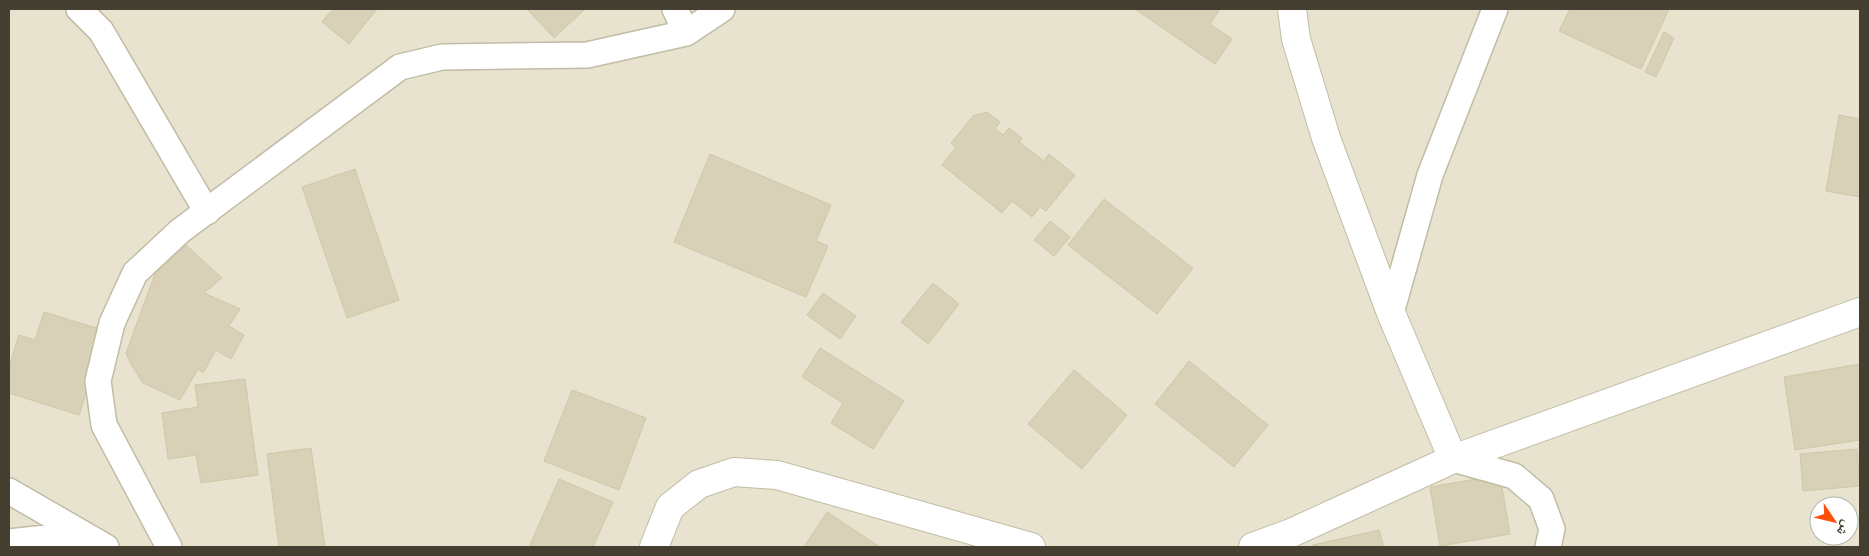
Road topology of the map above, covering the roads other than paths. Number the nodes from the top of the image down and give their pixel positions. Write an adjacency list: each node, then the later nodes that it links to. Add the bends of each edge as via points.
1 (78, 9): 7 (street, via 101,31)
2 (674, 9): 6 (street)
3 (722, 9): 6 (street)
4 (1292, 9): 9 (street, via 1296,39 1326,138)
5 (1495, 9): 9 (street, via 1430,175)
6 (686, 33): 7 (street, via 587,55 442,57 400,67)
7 (207, 212): 15 (street, via 180,231 135,273 112,324 98,381 104,424)
8 (1860, 312): 10 (street)
9 (1391, 313): 10 (street)
10 (1453, 459): 18 (street); 19 (street, via 1514,476 1541,499 1552,529)
11 (9, 491): 12 (street)
12 (83, 534): 13 (street); 14 (street)
13 (9, 542)
14 (106, 547)
15 (168, 547)
16 (654, 547): 17 (street, via 670,507 699,484 734,472 777,475)
17 (1031, 547)
18 (1253, 547)
19 (1548, 547)

